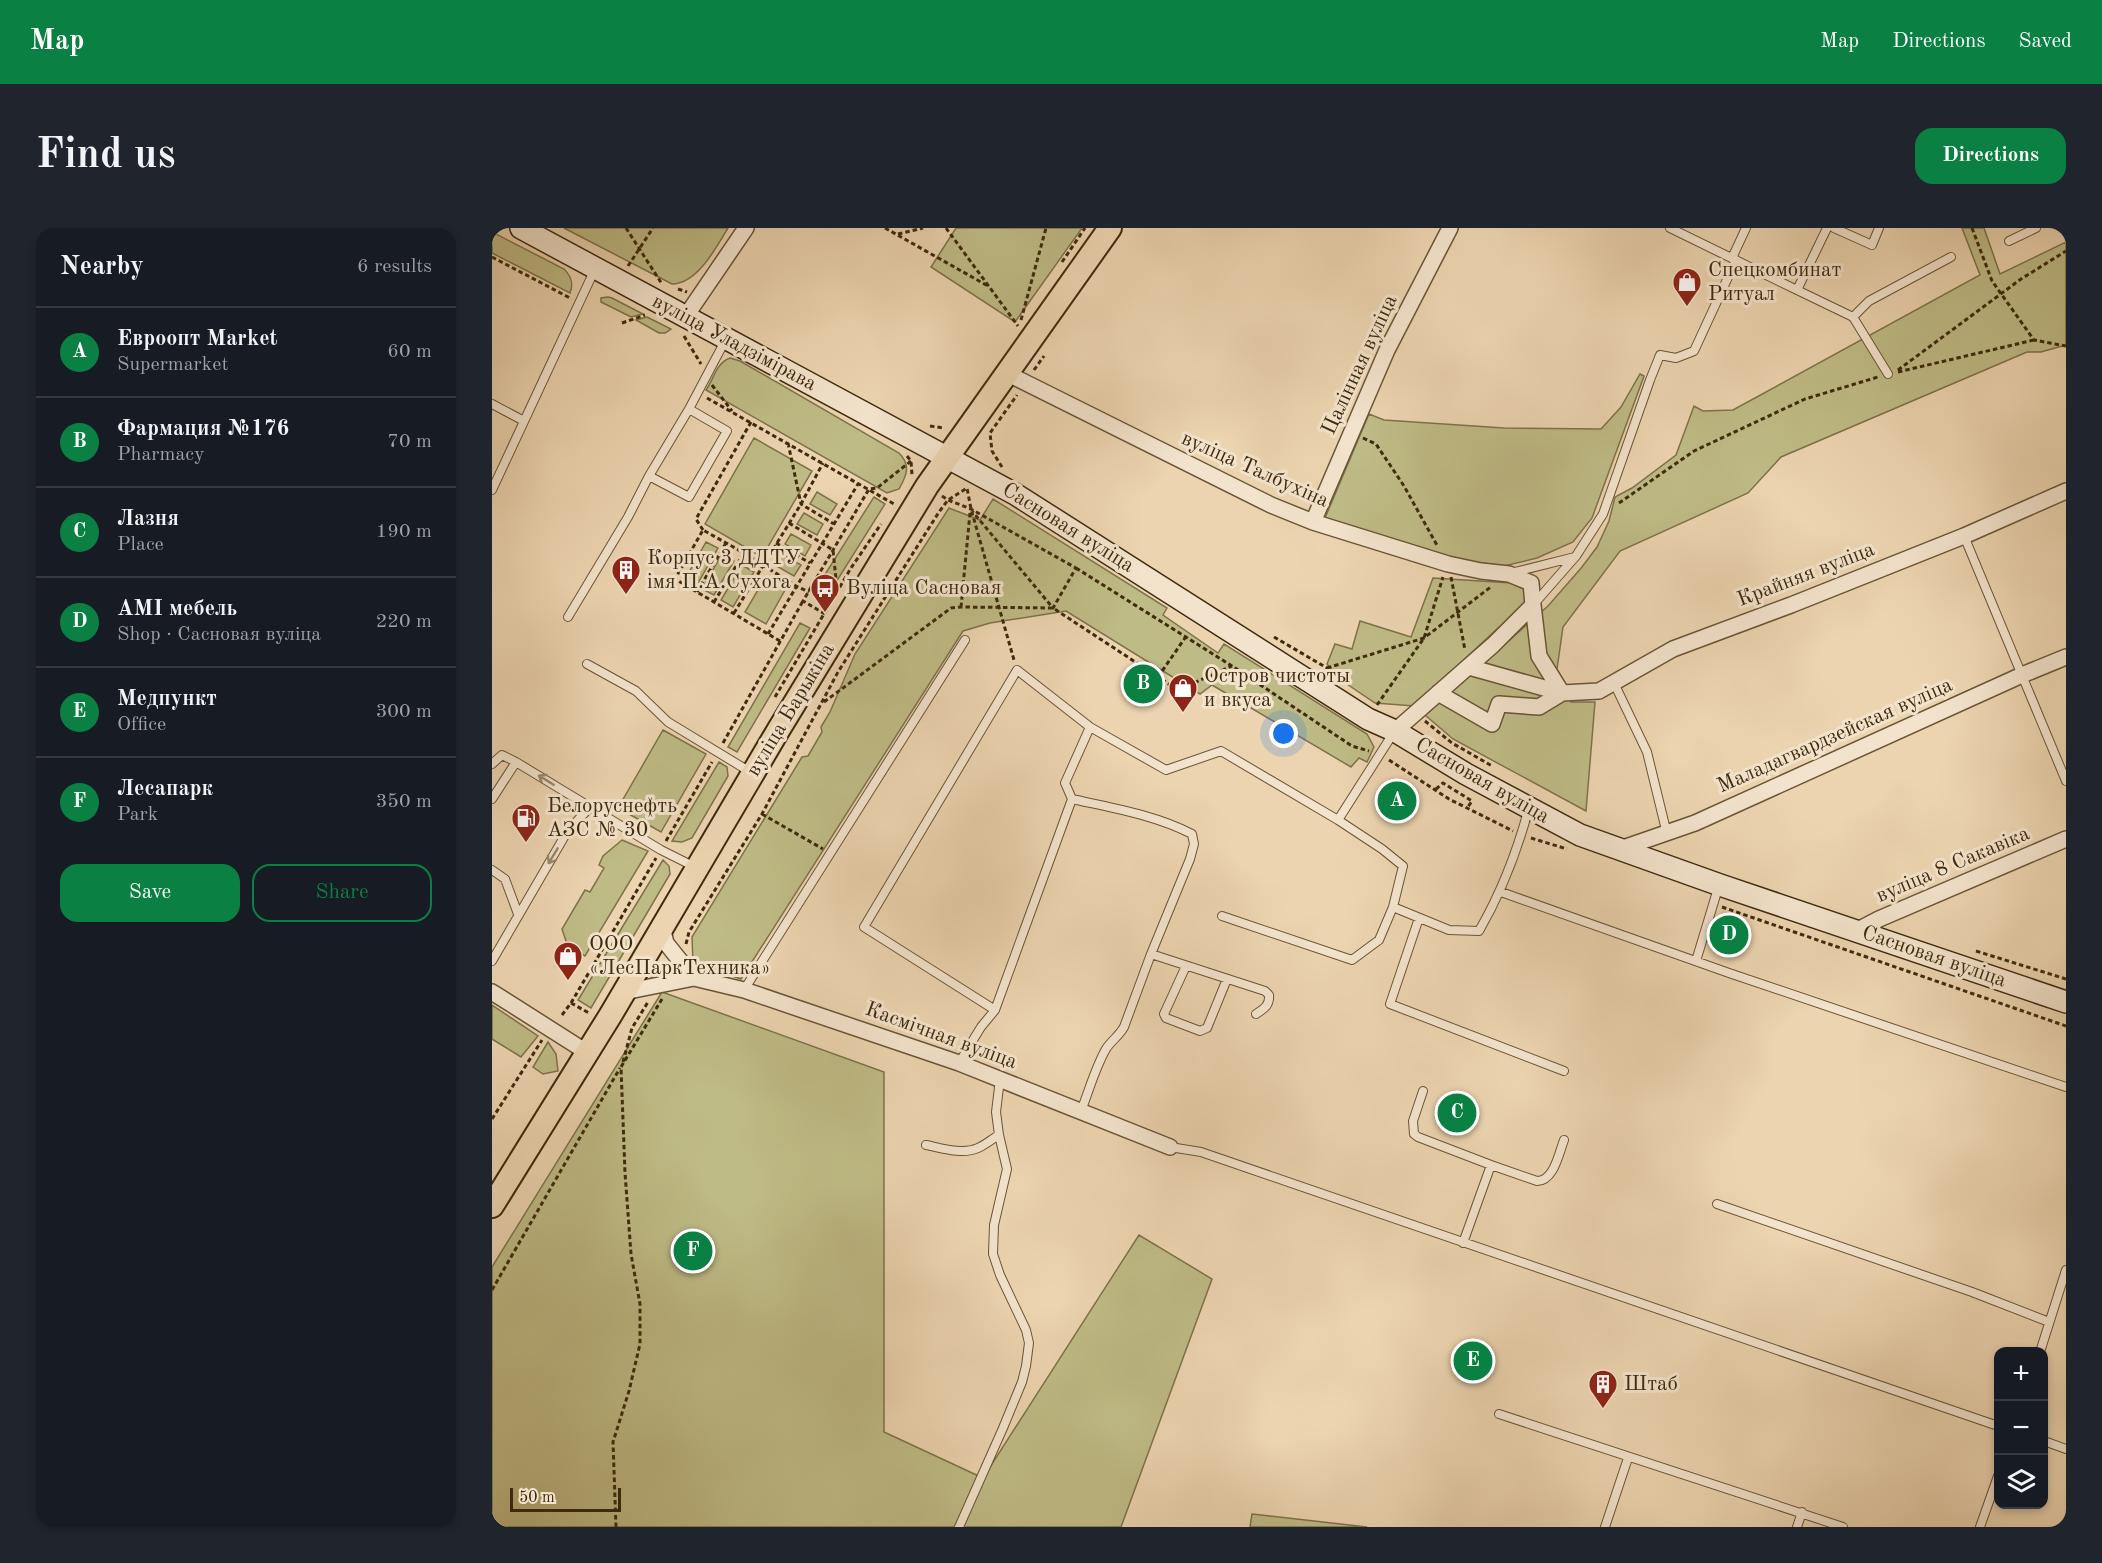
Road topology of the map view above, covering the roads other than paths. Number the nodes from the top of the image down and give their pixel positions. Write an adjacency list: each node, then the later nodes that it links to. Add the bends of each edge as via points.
1 (520, 228): 14 (main road, вуліца Уладзімірава)
2 (746, 228): 17 (street)
3 (1110, 228): 19 (main road, вуліца Барыкіна)
4 (1450, 228): 28 (street, Цалінная вуліца, via 1387,350)
5 (1670, 228): 13 (lane)
6 (1746, 228): 13 (lane)
7 (1827, 228): 15 (lane)
8 (1834, 228): 9 (lane, via 1872,245)
9 (1879, 228)
10 (2036, 228): 11 (lane)
11 (2008, 241)
12 (1951, 257): 16 (lane, via 1869,301)
13 (1734, 259): 15 (lane); 30 (lane, via 1694,351 1676,358 1660,355 1603,514)
14 (596, 267): 17 (main road, вуліца Уладзімірава); 23 (lane)
15 (1797, 290): 16 (lane)
16 (1853, 317): 20 (lane)
17 (682, 321): 18 (main road, вуліца Уладзімірава)
18 (727, 338): 22 (lane); 24 (main road, вуліца Уладзімірава)
19 (1008, 374): 24 (main road, вуліца Барыкіна); 28 (street, вуліца Талбухіна, via 1271,505)
20 (1891, 374)
21 (492, 404): 23 (lane)
22 (688, 409): 25 (lane); 25 (lane, via 727,431 689,497)
23 (524, 421): 26 (lane)
24 (947, 458): 43 (main road, Сасновая вуліца, via 1025,500 1368,719); 46 (main road, вуліца Барыкіна)
25 (649, 476): 33 (lane)
26 (492, 490)
27 (2066, 491): 29 (street, Крайняя вуліца)
28 (1313, 522): 31 (street, вуліца Талбухіна, via 1448,564)
29 (1964, 536): 38 (lane); 39 (street, Крайняя вуліца, via 1673,649)
30 (1576, 556): 31 (lane); 32 (lane)
31 (1509, 574): 32 (street, вуліца Талбухіна, via 1531,583)
32 (1533, 605): 37 (street); 41 (street, via 1539,656)
33 (568, 617)
34 (964, 640): 72 (lane)
35 (2066, 657): 38 (street, Маладагвардзейская вуліца)
36 (587, 664): 46 (lane, via 636,692 668,722)
37 (1468, 667): 40 (street); 41 (street, Крайняя вуліца)
38 (2022, 675): 47 (lane); 53 (street, Маладагвардзейская вуліца)
39 (1614, 683): 41 (street, Крайняя вуліца, via 1599,691); 53 (lane, via 1647,752)
40 (1438, 693): 41 (street, Крайняя вуліца, via 1492,724 1499,704 1539,707); 43 (street)
41 (1562, 693)
42 (1090, 727): 49 (lane, via 1065,783); 52 (lane, via 1166,770 1221,751); 76 (lane, via 1017,670 864,927)
43 (1395, 731): 51 (main road, Сасновая вуліца); 52 (lane)
44 (516, 762): 45 (lane, via 502,756); 48 (lane); 50 (lane, one-way to 44)
45 (492, 764)
46 (753, 774): 56 (main road, вуліца Барыкіна)
47 (2066, 781)
48 (492, 799)
49 (1072, 799): 66 (lane, via 1127,811 1192,834 1190,859); 76 (lane)
50 (590, 807): 56 (lane); 61 (lane, one-way to 61, via 567,832)
51 (1529, 809): 55 (main road, Сасновая вуліца, via 1580,835); 59 (lane)
52 (1338, 820): 60 (lane, via 1403,866)
53 (1667, 834): 55 (street, Маладагвардзейская вуліца)
54 (2066, 839): 65 (street, вуліца 8 Сакавіка)
55 (1620, 849): 58 (main road, Сасновая вуліца)
56 (697, 868): 64 (main road, вуліца Барыкіна)
57 (492, 870): 61 (lane, via 505,879)
58 (1720, 885): 65 (main road, Сасновая вуліца); 68 (lane)
59 (1501, 892): 63 (lane, via 1479,931 1449,930); 68 (lane)
60 (1393, 907): 62 (lane, via 1379,940 1352,960); 63 (lane)
61 (518, 914): 67 (lane)
62 (1222, 916)
63 (1419, 918): 80 (lane, via 1390,1004)
64 (662, 927): 70 (street, via 666,943); 74 (main road, вуліца Барыкіна)
65 (1856, 931): 75 (main road, Сасновая вуліца)
66 (1151, 954): 69 (lane); 84 (lane, via 1124,1027 1103,1056)
67 (492, 961)
68 (1696, 962): 82 (lane)
69 (1186, 966): 71 (lane); 71 (lane, via 1164,1014 1200,1031 1207,1028)
70 (694, 978): 72 (street, Касмічная вуліца); 74 (street, Касмічная вуліца)
71 (1227, 979): 77 (lane, via 1269,995 1270,1001)
72 (744, 990): 79 (street, Касмічная вуліца)
73 (492, 992): 78 (street)
74 (624, 992): 78 (main road, вуліца Барыкіна)
75 (2066, 1002)
76 (995, 1010): 79 (lane)
77 (1256, 1014)
78 (588, 1053): 91 (main road, вуліца Барыкіна)
79 (959, 1063): 81 (street, Касмічная вуліца)
80 (1564, 1071)
81 (1000, 1079): 84 (street, Касмічная вуліца); 85 (lane, via 996,1112)
82 (2066, 1087)
83 (1423, 1091): 89 (lane, via 1413,1121 1414,1134)
84 (1081, 1111): 88 (street, Касмічная вуліца)
85 (999, 1135): 87 (lane, via 969,1151); 103 (lane, via 1007,1168 994,1225 993,1254 1029,1343 1022,1382)
86 (1564, 1140): 89 (lane, via 1548,1178 1543,1181)
87 (926, 1145)
88 (1170, 1147): 92 (lane, via 1201,1152)
89 (1491, 1165): 92 (lane)
90 (1717, 1204): 94 (lane)
91 (492, 1206)
92 (1463, 1243): 97 (lane)
93 (2066, 1270): 94 (lane)
94 (2049, 1322): 95 (lane)
95 (2042, 1347)
96 (1499, 1414): 100 (lane)
97 (1994, 1425)
98 (2048, 1444): 99 (lane)
99 (2066, 1449)
100 (1628, 1458): 102 (lane); 104 (lane)
101 (1994, 1487): 107 (lane)
102 (1802, 1512): 105 (lane); 106 (lane)
103 (959, 1527)
104 (1605, 1527)
105 (1797, 1527)
106 (1843, 1527)
107 (1980, 1527)

